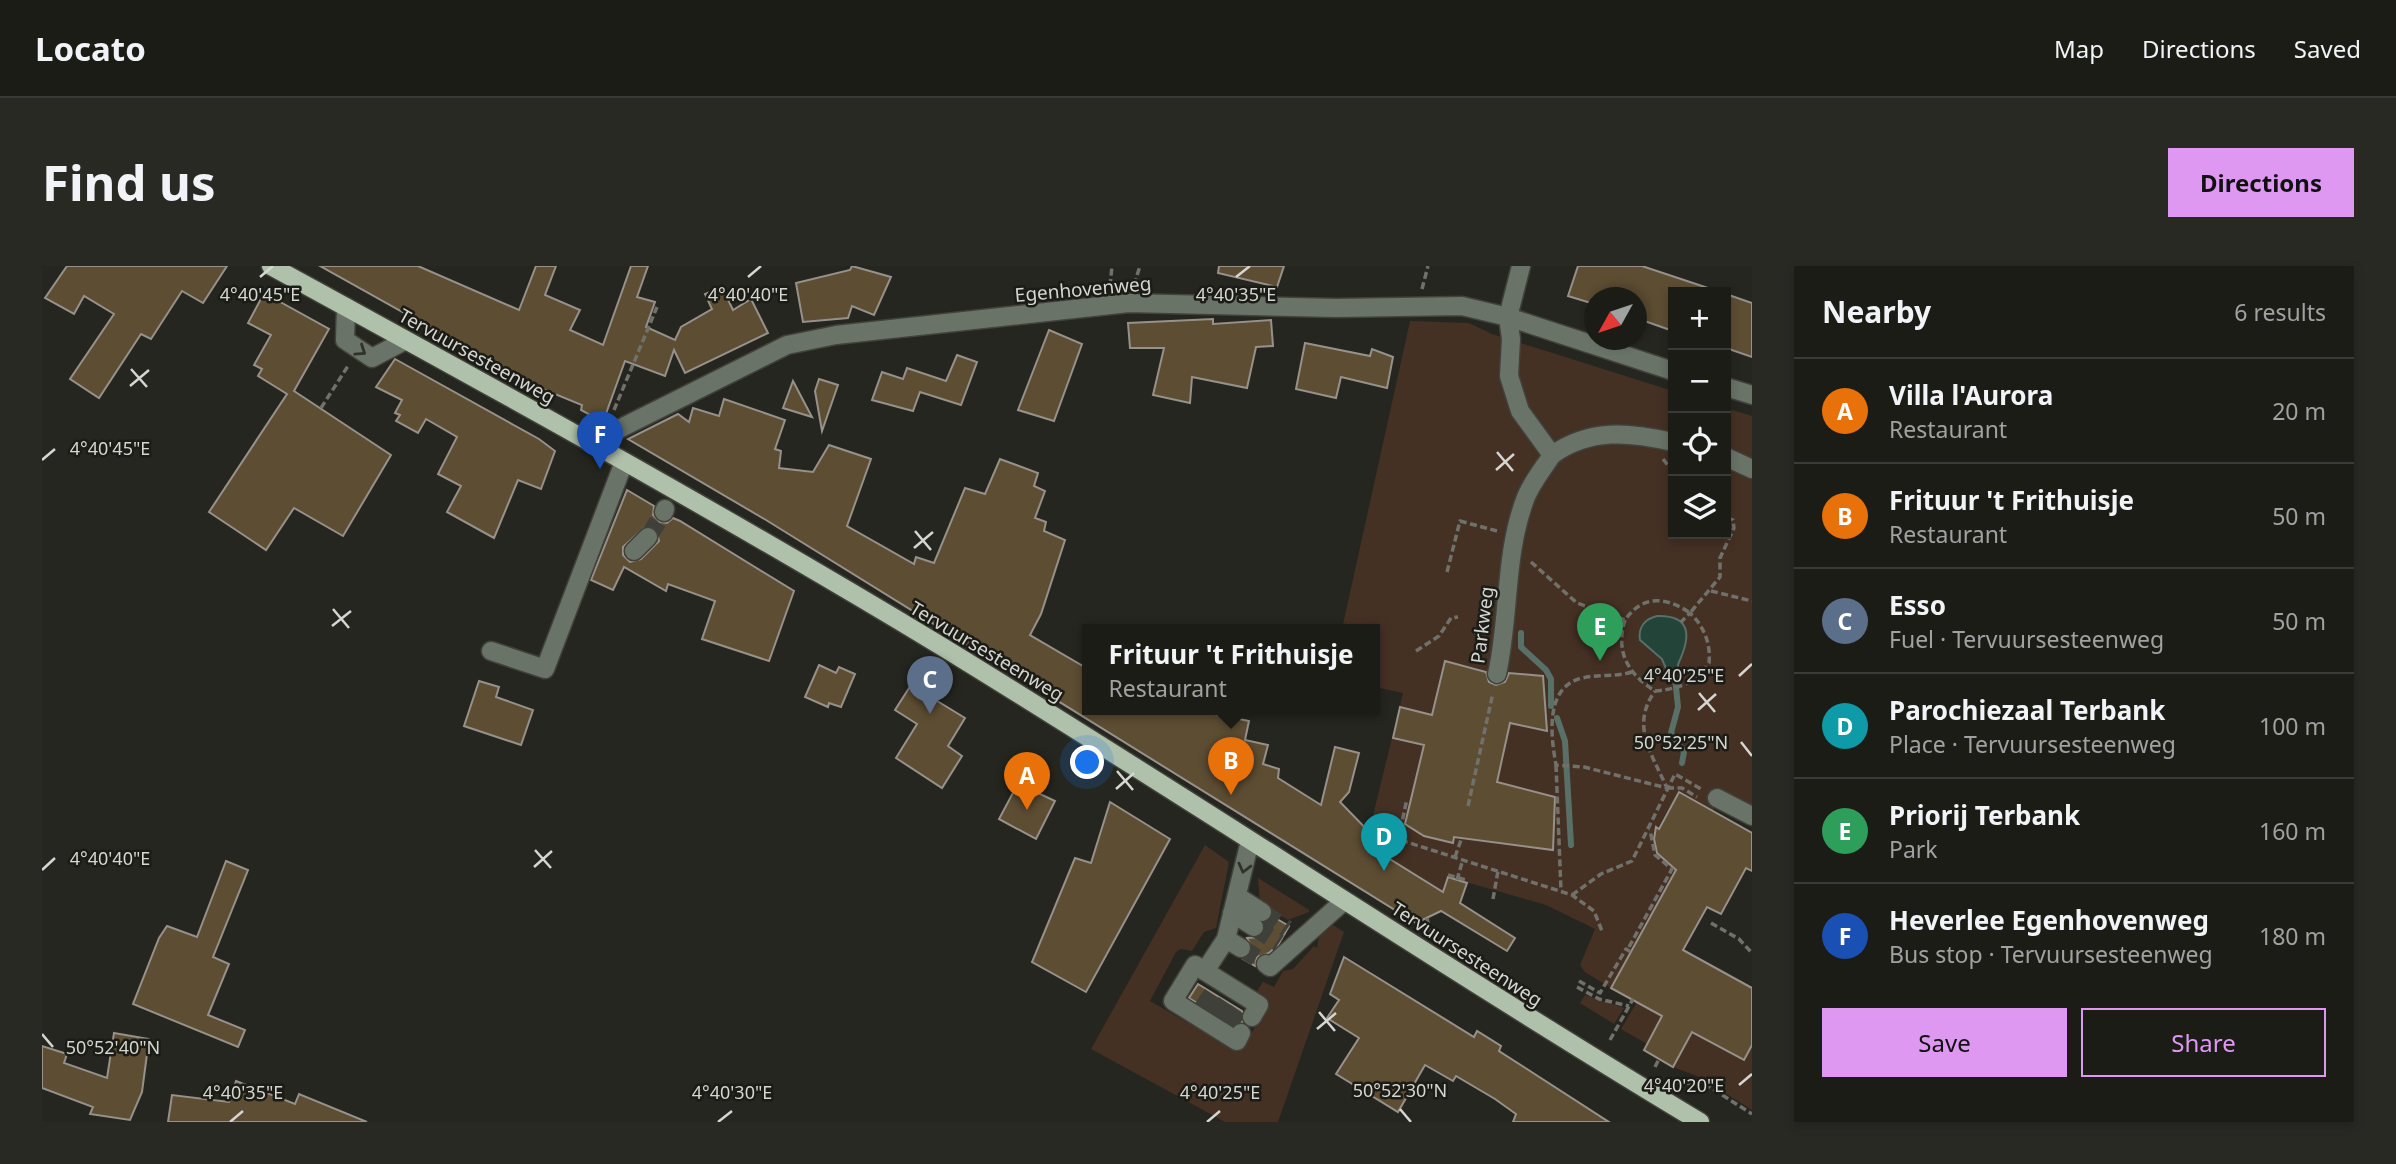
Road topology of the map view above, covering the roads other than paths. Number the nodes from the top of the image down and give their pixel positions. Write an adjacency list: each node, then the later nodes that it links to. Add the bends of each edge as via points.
1 (271, 266): 3 (main road, Tervuursesteenweg)
2 (1521, 266): 4 (street)
3 (346, 307): 5 (main road, Tervuursesteenweg); 5 (street, one-way to 5, via 345,340 372,358)
4 (1508, 317): 6 (street, Egenhovenweg); 10 (street, Egenhovenweg, via 1462,306 1129,303 836,335 787,345 622,428); 11 (street, via 1512,392)
5 (406, 340): 10 (main road, Tervuursesteenweg)
6 (1668, 369)
7 (1731, 389): 8 (street)
8 (1752, 395)
9 (1668, 441): 11 (street, Parkweg, via 1602,434 1582,438)
10 (601, 449): 13 (main road, Tervuursesteenweg)
11 (1552, 455): 18 (street, Parkweg, via 1526,497 1515,540)
12 (1731, 459): 14 (street)
13 (624, 462): 17 (street, via 545,669); 21 (main road, Tervuursesteenweg, via 938,645)
14 (1752, 469)
15 (648, 537): 16 (street)
16 (634, 551)
17 (491, 651)
18 (1497, 674)
19 (1710, 799): 20 (street)
20 (1752, 817)
21 (1250, 841): 22 (main road, Tervuursesteenweg); 24 (street, one-way to 24, via 1229,995 1195,965 1173,1001)
22 (1344, 901): 23 (street); 25 (main road, Tervuursesteenweg)
23 (1283, 947)
24 (1217, 1022)
25 (1700, 1122)

